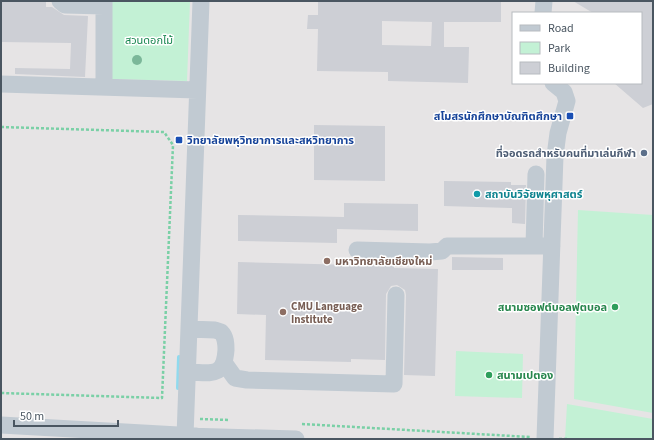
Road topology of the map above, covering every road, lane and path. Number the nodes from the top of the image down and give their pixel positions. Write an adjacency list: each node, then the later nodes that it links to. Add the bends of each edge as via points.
1 (60, 1): 4 (street, via 65,5)
2 (201, 1): 9 (street)
3 (544, 1): 5 (street)
4 (104, 4): 8 (street)
5 (543, 12)
6 (1, 84): 8 (street)
7 (554, 84): 13 (street, via 564,92 567,101 555,156)
8 (104, 86): 9 (street)
9 (198, 90): 16 (street); 20 (street)
10 (1, 127): 19 (path, via 164,132 173,145 162,398)
11 (536, 174): 12 (street)
12 (534, 246): 13 (street); 14 (street, via 447,246 442,251 430,252)
13 (552, 246): 28 (street)
14 (357, 250)
15 (396, 295): 17 (street, via 394,384 247,380 234,378)
16 (189, 329): 17 (street, via 215,330 223,334 226,348); 18 (street)
17 (225, 364): 18 (street, via 216,372)
18 (188, 372): 20 (street)
19 (1, 393)
20 (185, 418): 24 (street)
21 (1, 426): 23 (street)
22 (1, 430): 23 (street)
23 (104, 435): 24 (street)
24 (183, 436): 25 (street)
25 (271, 438): 26 (street); 27 (street)
26 (296, 439)
27 (301, 439)
28 (545, 439)

